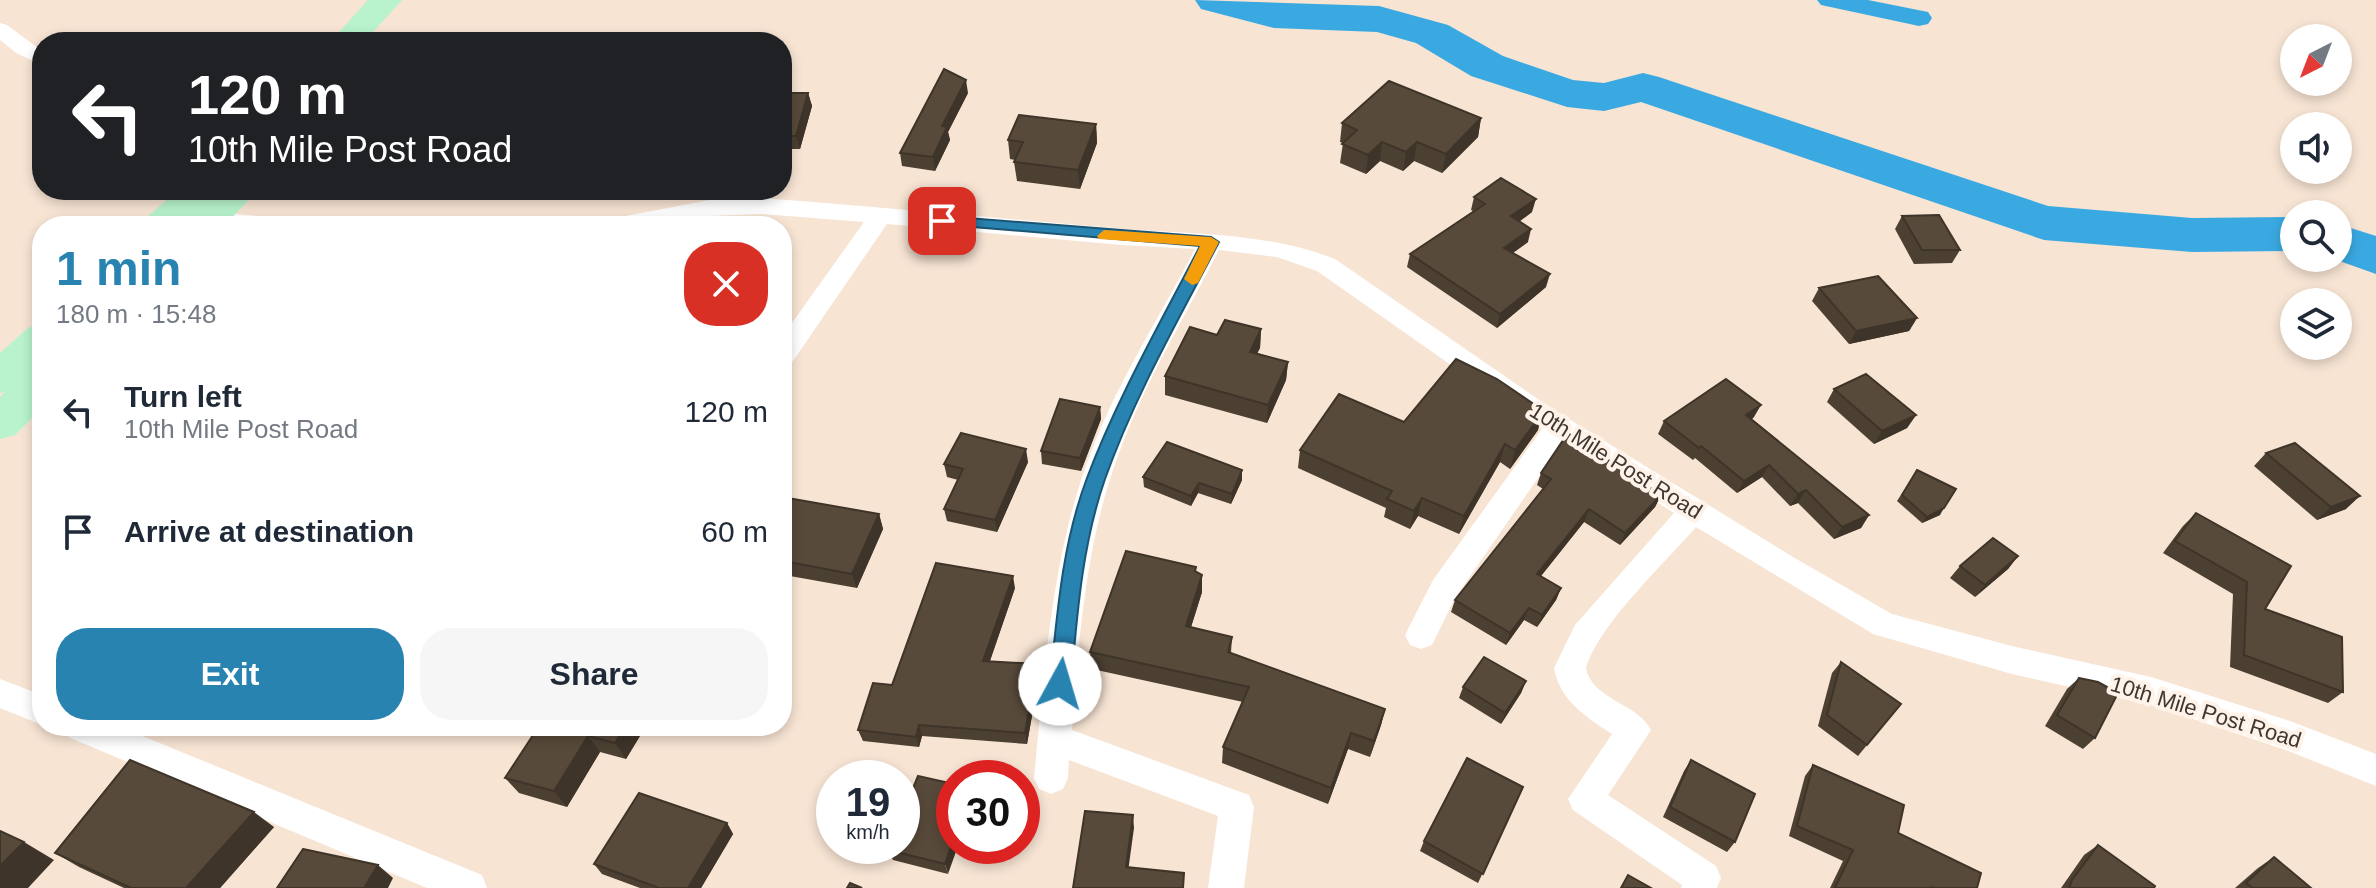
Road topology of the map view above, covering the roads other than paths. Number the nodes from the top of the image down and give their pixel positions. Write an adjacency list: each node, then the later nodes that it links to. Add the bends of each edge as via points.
1 (386, 0): 4 (main road)
2 (420, 0): 5 (main road)
3 (0, 29): 6 (street)
4 (356, 32)
5 (390, 32)
6 (32, 54)
7 (220, 200): 9 (main road)
8 (881, 215): 11 (street, 10th Mile Post Road); 12 (street, 10th Mile Post Road); 13 (street)
9 (188, 216)
10 (668, 216): 11 (street, 10th Mile Post Road, via 710,208)
11 (732, 216)
12 (1211, 242): 18 (street, 10th Mile Post Road, via 1269,246 1326,265); 24 (street, via 1126,407 1095,481 1072,572)
13 (792, 343)
14 (32, 348): 15 (main road)
15 (0, 378)
16 (32, 392): 17 (main road)
17 (0, 423)
18 (1559, 426): 19 (street, 10th Mile Post Road); 20 (street, via 1444,589)
19 (1694, 510): 25 (street, 10th Mile Post Road, via 1884,625 2151,691); 29 (street, via 1589,630 1569,668 1577,689 1634,730 1585,799 1703,878)
20 (1421, 635)
21 (0, 693): 22 (street)
22 (32, 706)
23 (104, 736): 27 (street)
24 (1055, 739): 26 (street); 28 (street, via 1237,807)
25 (2376, 770)
26 (1051, 778)
27 (469, 888)
28 (1226, 888)
29 (1699, 888)

